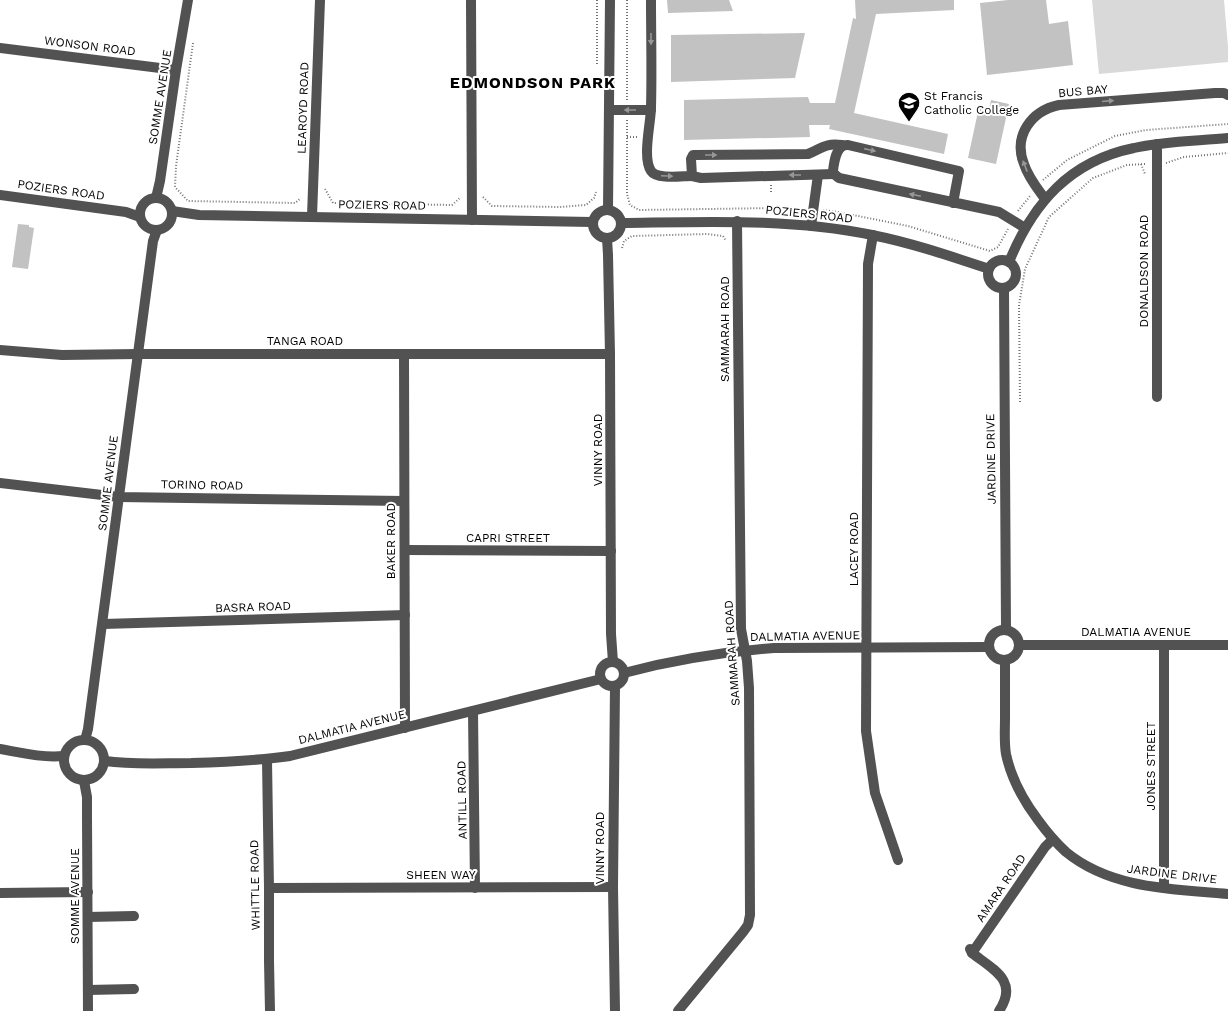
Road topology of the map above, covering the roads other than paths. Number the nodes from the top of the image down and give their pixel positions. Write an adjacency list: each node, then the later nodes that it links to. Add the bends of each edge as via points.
1 (188, 0): 7 (street, SOMME AVENUE)
2 (320, 0): 23 (street, LEAROYD ROAD)
3 (471, 0): 25 (street)
4 (610, 0): 9 (street)
5 (651, 0): 10 (street, one-way to 10)
6 (0, 48): 7 (street, WONSON ROAD)
7 (176, 70): 18 (street, SOMME AVENUE)
8 (1228, 95): 19 (street, BUS BAY, one-way to 8, via 1026,171 1021,154 1024,132 1030,121 1048,108 1215,92)
9 (609, 110): 10 (street, one-way to 9); 21 (street)
10 (651, 110): 16 (street, one-way to 16, via 647,137 650,171 664,177)
11 (1228, 138): 12 (street)
12 (1157, 144): 19 (street, via 1134,148 1090,163 1070,176); 41 (street, DONALDSON ROAD)
13 (842, 145): 14 (street, via 838,148); 16 (street, one-way to 13, via 693,155 808,154 823,146); 20 (street, one-way to 20, via 960,171)
14 (834, 174): 15 (street); 20 (street, one-way to 14, via 839,178)
15 (818, 175): 16 (street, one-way to 16, via 701,178); 29 (street)
16 (692, 176)
17 (0, 194): 24 (street, POZIERS ROAD, via 126,212)
18 (156, 198): 22 (street, via 166,202); 24 (street, via 142,207)
19 (1045, 199): 30 (street)
20 (953, 203): 30 (street, via 999,212)
21 (608, 209): 27 (street, via 599,212); 28 (street, via 615,212)
22 (172, 211): 23 (street, POZIERS ROAD, via 199,215); 31 (street, via 167,226)
23 (312, 216): 25 (street, POZIERS ROAD)
24 (140, 218): 31 (street, via 146,227)
25 (472, 220): 27 (street, POZIERS ROAD)
26 (737, 221): 28 (street, POZIERS ROAD); 29 (street, POZIERS ROAD); 55 (street, SAMMARAH ROAD, via 741,630)
27 (592, 222): 33 (street, via 594,231 602,238)
28 (622, 223): 33 (street, via 616,236)
29 (811, 226): 32 (street, POZIERS ROAD)
30 (1024, 228): 34 (street)
31 (156, 230): 38 (street, SOMME AVENUE)
32 (873, 235): 35 (street, POZIERS ROAD, via 923,247); 54 (street, LACEY ROAD, via 868,264)
33 (606, 238): 39 (street, VINNY ROAD)
34 (1009, 262): 35 (street, via 997,261); 36 (street, via 1015,268 1016,277 1012,285)
35 (988, 269): 36 (street, via 988,279 994,287)
36 (1004, 289): 49 (street, JARDINE DRIVE)
37 (0, 350): 38 (street, TANGA ROAD, via 62,355)
38 (138, 354): 40 (street, TANGA ROAD); 43 (street, SOMME AVENUE)
39 (610, 354): 40 (street, TANGA ROAD); 46 (street, VINNY ROAD)
40 (404, 355): 44 (street, BAKER ROAD)
41 (1157, 398)
42 (0, 483): 43 (street, TORINO ROAD)
43 (119, 497): 44 (street, TORINO ROAD); 48 (street, SOMME AVENUE)
44 (404, 501): 45 (street, BAKER ROAD)
45 (405, 550): 46 (street, CAPRI STREET); 47 (street, BAKER ROAD)
46 (611, 551): 57 (street, VINNY ROAD)
47 (405, 615): 48 (street, BASRA ROAD); 62 (street, BAKER ROAD)
48 (103, 624): 63 (street, SOMME AVENUE)
49 (1006, 630): 50 (street, via 1016,635); 53 (street, via 995,632)
50 (1019, 645): 51 (street, DALMATIA AVENUE); 56 (street, via 1015,656)
51 (1164, 645): 52 (street, DALMATIA AVENUE); 74 (street, JONES STREET)
52 (1228, 645)
53 (989, 647): 54 (street, DALMATIA AVENUE); 56 (street, via 995,657)
54 (866, 648): 55 (street, DALMATIA AVENUE); 70 (street, LACEY ROAD, via 866,731 875,793)
55 (745, 650): 58 (street, DALMATIA AVENUE); 85 (street, SAMMARAH ROAD, via 749,688 749,920 743,932)
56 (1005, 660): 69 (street, JARDINE DRIVE, via 1006,755 1022,795)
57 (613, 662): 58 (street, via 620,666); 59 (street, via 602,667)
58 (624, 673): 60 (street, via 622,681)
59 (601, 679): 60 (street, via 607,685); 61 (street, DALMATIA AVENUE)
60 (615, 686): 71 (street, VINNY ROAD)
61 (473, 711): 62 (street, DALMATIA AVENUE); 73 (street, ANTILL ROAD)
62 (405, 728): 66 (street, DALMATIA AVENUE)
63 (85, 740): 65 (street, via 69,746); 67 (street, via 100,746)
64 (0, 749): 65 (street, via 36,756)
65 (64, 756): 68 (street, via 68,773 78,780)
66 (267, 760): 67 (street, DALMATIA AVENUE, via 153,764); 72 (street, WHITTLE ROAD)
67 (105, 761): 68 (street, via 98,775)
68 (84, 780): 75 (street, SOMME AVENUE, via 87,797)
69 (1053, 839): 74 (street, JARDINE DRIVE, via 1066,852 1103,874 1120,880); 86 (street, AMARA ROAD, via 971,951 1002,976 1006,984 1005,1000)
70 (898, 860)
71 (613, 887): 73 (street, SHEEN WAY); 84 (street, VINNY ROAD)
72 (270, 888): 73 (street, SHEEN WAY); 83 (street, WHITTLE ROAD)
73 (476, 888)
74 (1164, 888): 77 (street, JARDINE DRIVE)
75 (88, 892): 76 (street); 79 (street, SOMME AVENUE)
76 (0, 893)
77 (1228, 894)
78 (134, 916): 79 (street)
79 (88, 917): 81 (street, SOMME AVENUE)
80 (134, 989): 81 (street)
81 (88, 990): 82 (street, SOMME AVENUE)
82 (88, 1011)
83 (270, 1011)
84 (615, 1011)
85 (678, 1011)
86 (999, 1011)

